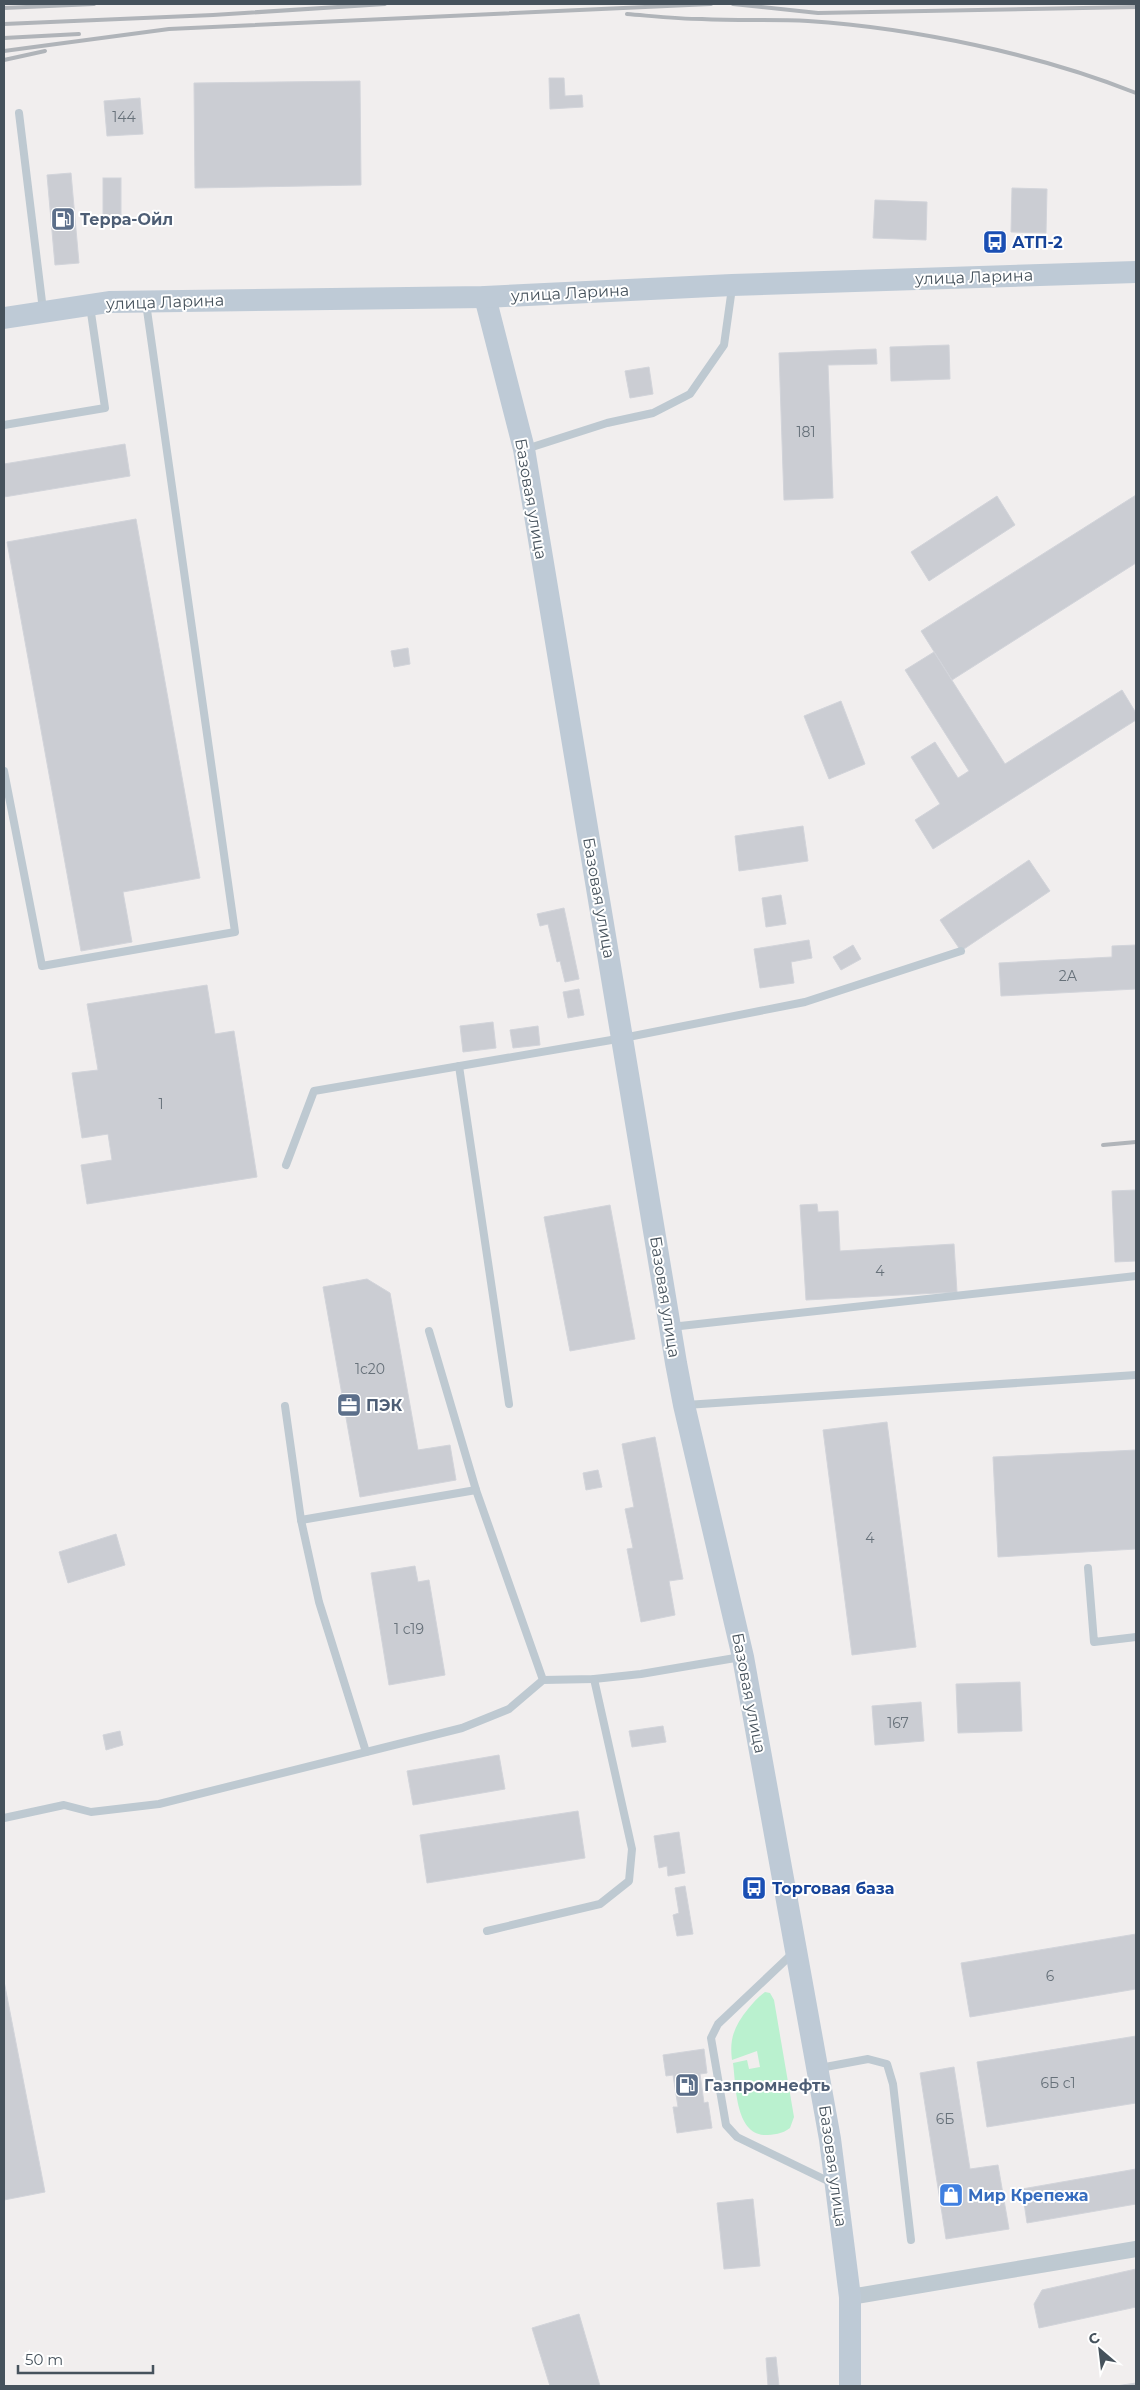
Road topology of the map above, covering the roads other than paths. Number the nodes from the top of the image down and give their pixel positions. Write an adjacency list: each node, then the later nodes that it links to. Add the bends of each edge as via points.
1 (19, 113): 7 (lane)
2 (1136, 272): 3 (street, улица Ларина)
3 (732, 285): 4 (street, улица Ларина); 10 (lane, via 724,346 690,394 653,413 607,423)
4 (485, 297): 5 (street, улица Ларина); 10 (street, Базовая улица)
5 (146, 301): 6 (street, улица Ларина); 11 (lane, via 235,932 42,966)
6 (90, 305): 7 (street, улица Ларина); 9 (lane, via 105,408)
7 (43, 312): 8 (street, улица Ларина)
8 (4, 318)
9 (4, 426)
10 (524, 449): 13 (street, Базовая улица)
11 (4, 771)
12 (961, 951): 13 (lane, via 805,1002)
13 (623, 1038): 14 (lane); 17 (street, Базовая улица)
14 (459, 1066): 15 (lane, via 314,1091); 20 (lane)
15 (286, 1165)
16 (1136, 1276): 17 (lane)
17 (670, 1327): 21 (street, Базовая улица)
18 (429, 1330): 23 (lane)
19 (1136, 1375): 21 (lane)
20 (508, 1404)
21 (684, 1405): 27 (street, Базовая улица)
22 (285, 1406): 24 (lane)
23 (476, 1490): 24 (lane); 29 (lane)
24 (301, 1520): 30 (lane, via 319,1602)
25 (1088, 1568): 26 (lane, via 1094,1642)
26 (1136, 1637)
27 (743, 1657): 28 (lane); 33 (street, Базовая улица)
28 (594, 1679): 29 (lane); 32 (lane, via 632,1849 629,1881 600,1904)
29 (543, 1680): 30 (lane, via 509,1709 462,1728)
30 (366, 1752): 31 (lane, via 159,1804 91,1812 64,1805)
31 (4, 1818)
32 (487, 1931)
33 (798, 1949): 34 (street, Базовая улица); 35 (lane, via 718,2024 711,2038 726,2125 737,2137)
34 (818, 2068): 35 (street, Базовая улица); 36 (lane, via 868,2059 887,2064 893,2084)
35 (836, 2184): 38 (street, Базовая улица)
36 (911, 2240)
37 (1136, 2249): 38 (street)
38 (850, 2297): 39 (street, Базовая улица)
39 (850, 2386)

